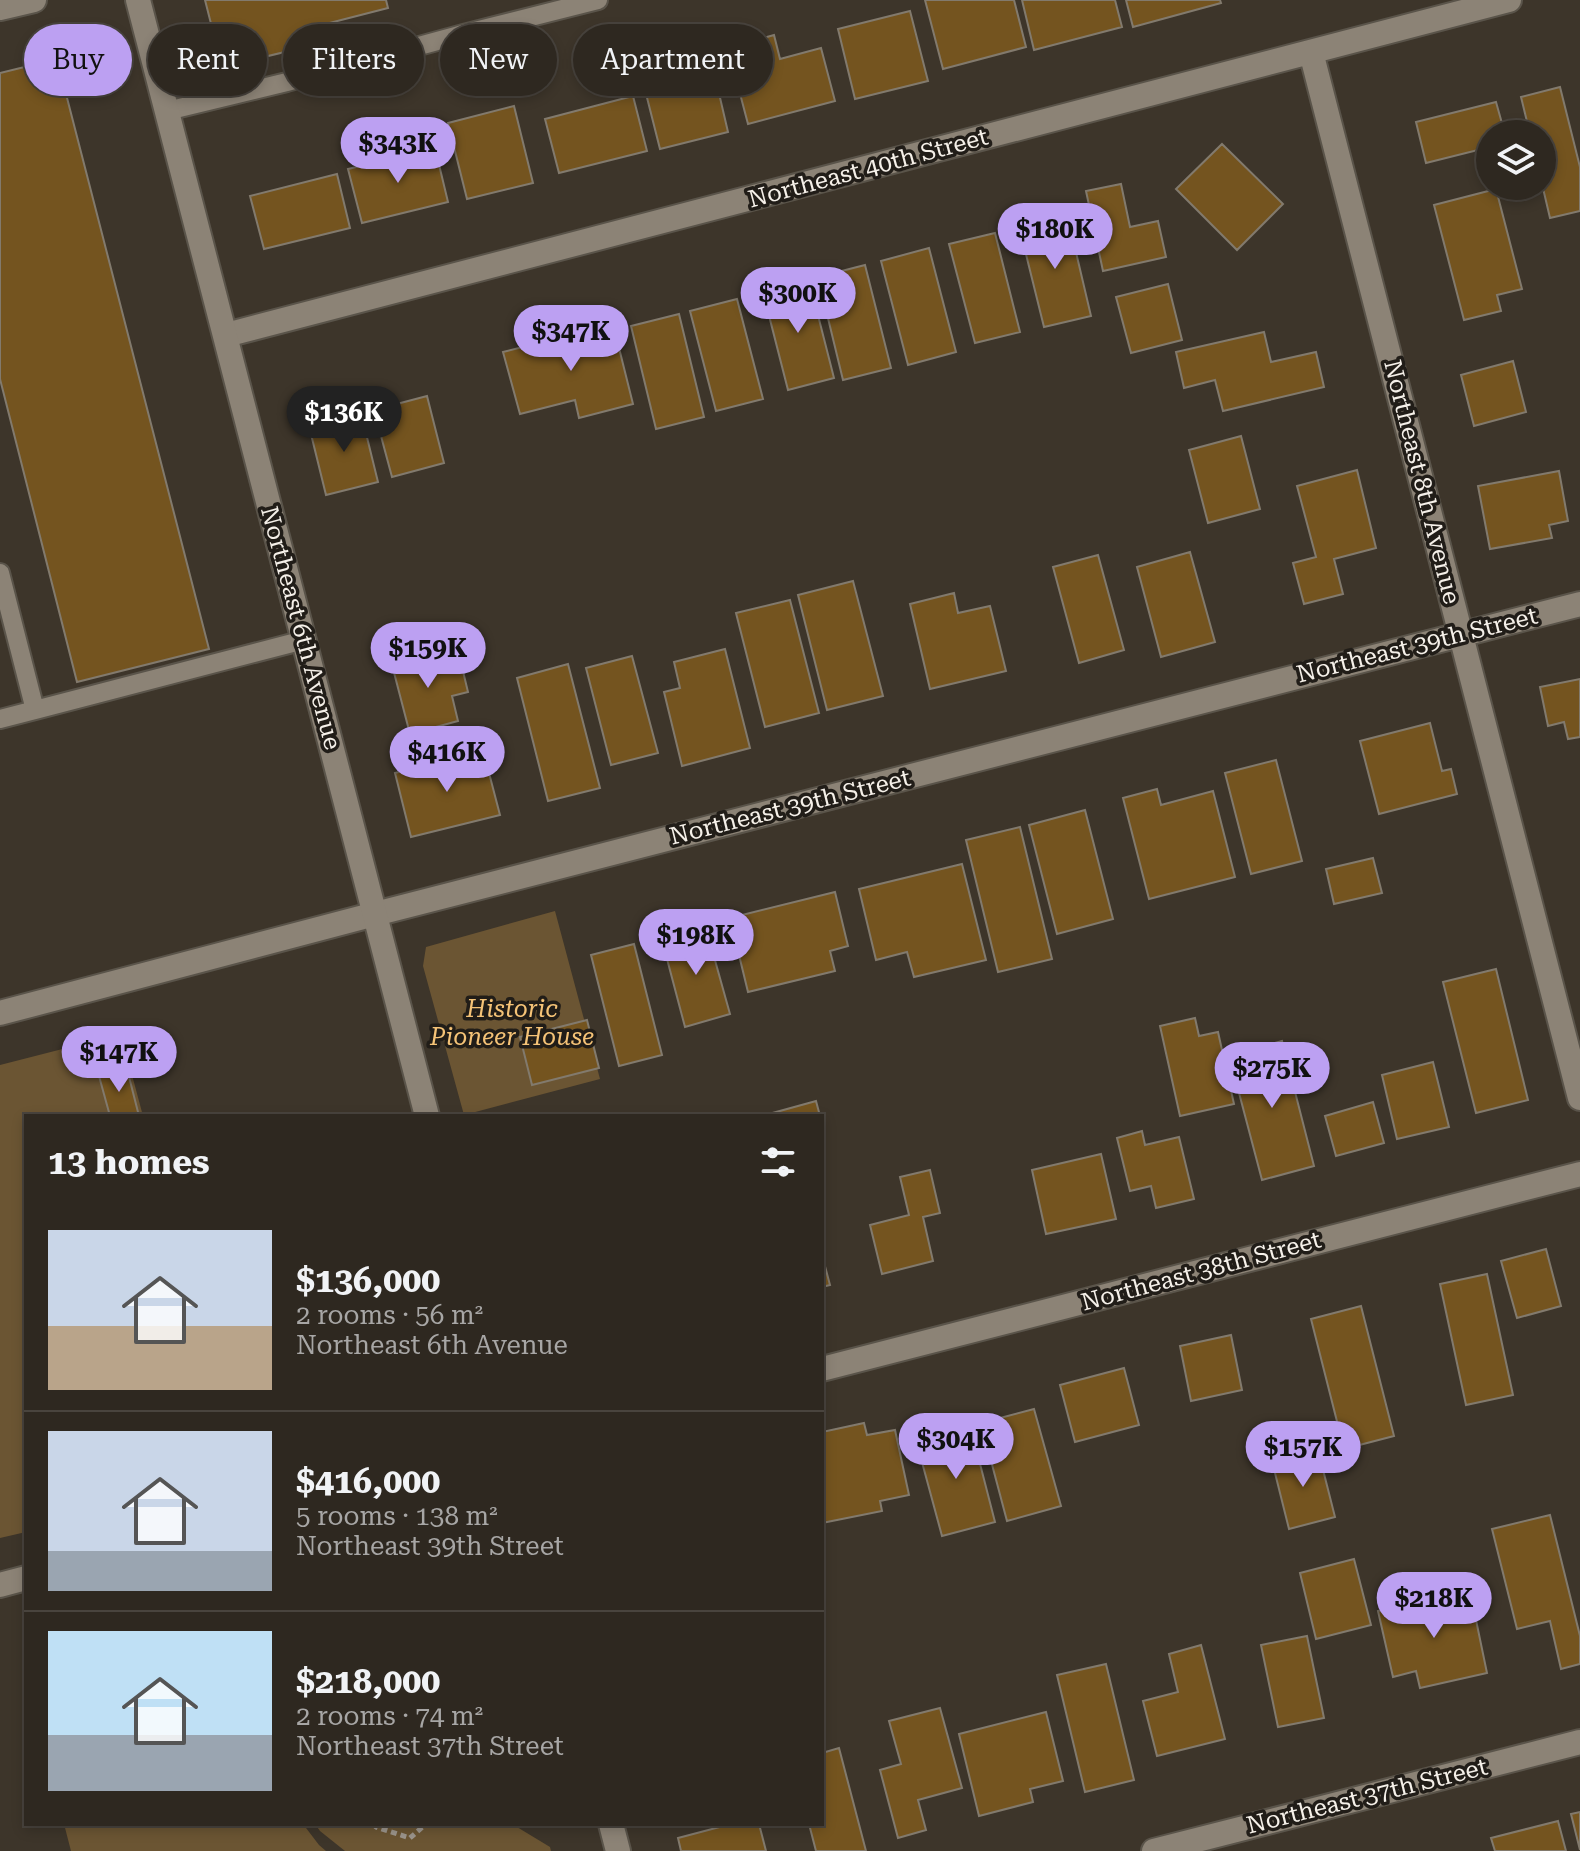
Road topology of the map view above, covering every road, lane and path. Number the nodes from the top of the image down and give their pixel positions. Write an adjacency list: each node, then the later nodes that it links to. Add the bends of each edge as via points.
1 (34, 0): 5 (street)
2 (138, 0): 7 (street, Northeast 6th Avenue)
3 (598, 0): 7 (lane)
4 (1509, 0): 6 (street, Northeast 40th Street)
5 (0, 8)
6 (1311, 52): 8 (street, Northeast 40th Street); 11 (street, Northeast 8th Avenue)
7 (167, 111): 8 (street, Northeast 6th Avenue)
8 (226, 335): 12 (street, Northeast 6th Avenue)
9 (0, 573): 13 (lane)
10 (1580, 604): 11 (street, Northeast 39th Street)
11 (1461, 634): 15 (street, Northeast 39th Street); 17 (street, Northeast 8th Avenue)
12 (304, 640): 13 (lane); 15 (street, Northeast 6th Avenue)
13 (35, 710): 14 (lane)
14 (0, 719)
15 (375, 914): 16 (street, Northeast 39th Street); 18 (street, Northeast 6th Avenue)
16 (0, 1013)
17 (1580, 1098)
18 (426, 1114)
19 (1580, 1174): 20 (street, Northeast 38th Street)
20 (824, 1368)
21 (24, 1579): 22 (street)
22 (0, 1585)
23 (1580, 1742): 28 (street, Northeast 37th Street)
24 (375, 1826): 25 (path, via 410,1838)
25 (424, 1826)
26 (612, 1826): 27 (street)
27 (618, 1851)
28 (1154, 1851)

